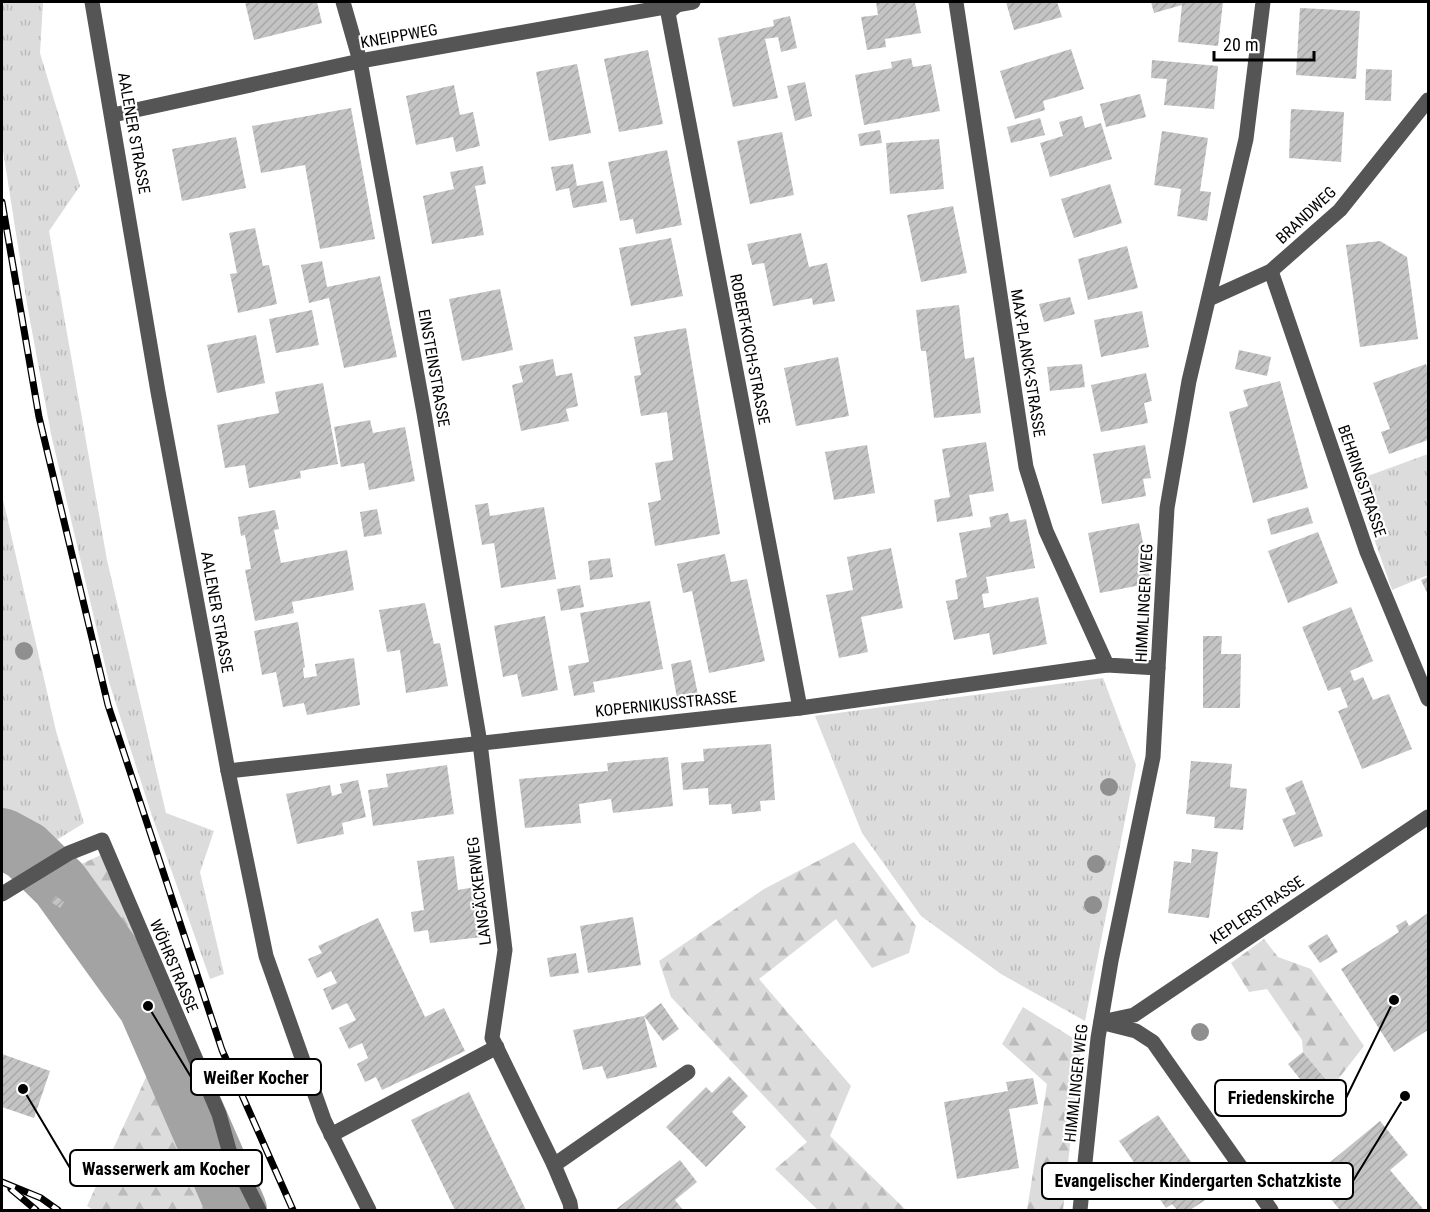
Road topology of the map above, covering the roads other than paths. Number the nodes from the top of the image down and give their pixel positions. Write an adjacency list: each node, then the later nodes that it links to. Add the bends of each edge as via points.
1 (93, 2): 9 (street, AALENER STRASSE)
2 (343, 2): 7 (street, EINSTEINSTRASSE)
3 (693, 2): 6 (street, KNEIPPWEG)
4 (956, 2): 12 (street, MAX-PLANCK-STRASSE, via 1026,467 1046,531)
5 (1263, 2): 11 (street, HIMMLINGER WEG, via 1246,139)
6 (677, 3): 7 (street, KNEIPPWEG); 15 (street, ROBERT-KOCH-STRASSE, via 668,14)
7 (360, 61): 9 (street, KNEIPPWEG); 16 (street, EINSTEINSTRASSE)
8 (1428, 100): 10 (street, BRANDWEG, via 1340,210)
9 (113, 115): 17 (street, AALENER STRASSE, via 158,392)
10 (1271, 271): 11 (street, BRANDWEG); 14 (street, BEHRINGSTRASSE, via 1367,552)
11 (1209, 299): 13 (street, HIMMLINGER WEG, via 1189,381 1167,508)
12 (1107, 665): 13 (street); 15 (street, KOPERNIKUSSTRASSE)
13 (1158, 668): 20 (street, HIMMLINGER WEG, via 1153,757)
14 (1428, 699)
15 (800, 708): 16 (street, KOPERNIKUSSTRASSE)
16 (480, 742): 17 (street, KOPERNIKUSSTRASSE); 21 (street, LANGÄCKERWEG, via 505,950 492,1038)
17 (228, 771): 23 (street, AALENER STRASSE, via 266,956)
18 (1428, 817): 20 (street, KEPLERSTRASSE, via 1134,1015)
19 (2, 894): 25 (street, WÖHRSTRASSE, via 69,853 102,840 219,1114 229,1150)
20 (1101, 1022): 28 (street, HIMMLINGER WEG); 29 (street, via 1136,1032 1153,1042)
21 (497, 1047): 23 (street); 24 (street, LANGÄCKERWEG)
22 (688, 1072): 24 (street)
23 (331, 1134): 26 (street, AALENER STRASSE)
24 (554, 1164): 27 (street, LANGÄCKERWEG)
25 (259, 1210)
26 (369, 1210)
27 (571, 1210)
28 (1080, 1210)
29 (1271, 1210)

